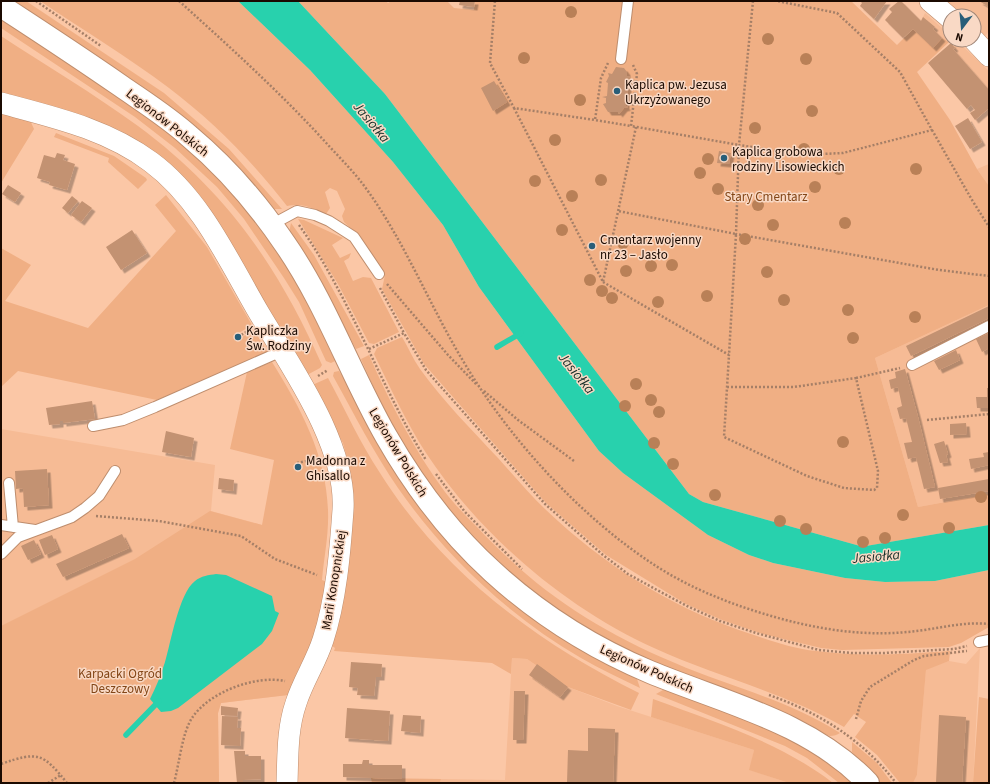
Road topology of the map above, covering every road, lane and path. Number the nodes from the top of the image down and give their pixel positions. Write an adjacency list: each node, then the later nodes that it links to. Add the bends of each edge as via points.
1 (179, 1): 32 (path, via 268,81 361,182 397,235 468,369)
2 (495, 1): 11 (path, via 490,63)
3 (628, 1): 9 (lane)
4 (753, 1): 16 (path)
5 (777, 1): 15 (path, via 837,13 900,72)
6 (930, 1): 8 (street)
7 (1, 6): 18 (main road, Legionów Polskich, via 188,134 233,177)
8 (942, 11)
9 (621, 59): 12 (path, via 611,60 606,67 601,81); 13 (path, via 630,63 637,74)
10 (1, 103): 26 (street, Marii Konopnickiej, via 68,121 97,132 134,151 164,172 201,216)
11 (514, 108): 12 (path); 23 (path)
12 (595, 120): 13 (path)
13 (631, 126): 14 (path)
14 (636, 127): 16 (path); 17 (path)
15 (932, 130): 16 (path, via 843,153 802,155); 19 (path)
16 (739, 145): 20 (path)
17 (618, 211): 20 (path); 23 (path)
18 (271, 225): 21 (lane, via 297,211 329,220 354,237); 63 (main road, Legionów Polskich, via 309,284 385,435 428,500 471,552 533,606 584,639 649,672 812,739 842,759)
19 (989, 227)
20 (736, 234): 22 (path, via 939,270); 28 (path)
21 (379, 274): 25 (path, via 376,279); 32 (path, via 443,350)
22 (989, 276)
23 (603, 282): 28 (path)
24 (989, 326): 29 (lane)
25 (404, 333): 27 (path); 52 (path, via 426,370 545,504 574,532 628,574 687,606 756,634 819,650 877,653 954,649)
26 (282, 351): 35 (lane, via 123,420); 50 (street, Marii Konopnickiej, via 316,411 338,467 343,508)
27 (365, 351)
28 (728, 355): 30 (path, via 724,437 807,476 844,488 875,489 878,471)
29 (912, 365): 30 (path)
30 (856, 378): 31 (path, via 794,387)
31 (727, 387)
32 (481, 388): 38 (path, via 523,424); 51 (path, via 533,456 600,524 657,566 706,593 758,612 835,630 862,633 904,633 976,622)
33 (989, 414): 34 (path)
34 (927, 420)
35 (93, 426)
36 (416, 443): 39 (path)
37 (310, 460): 40 (path)
38 (574, 461)
39 (427, 462)
40 (297, 463)
41 (431, 468): 49 (path, via 466,512)
42 (115, 471): 44 (lane, via 99,496)
43 (9, 483): 46 (lane)
44 (72, 517): 47 (lane); 50 (path, via 159,520 241,536 287,564)
45 (1, 525): 46 (lane)
46 (13, 527): 47 (lane)
47 (38, 530): 48 (lane, via 18,537)
48 (1, 554)
49 (525, 572)
50 (335, 581): 62 (street, Marii Konopnickiej, via 324,639 292,716)
51 (989, 624)
52 (984, 641)
53 (967, 651): 56 (path, via 924,656 914,660 870,687 861,701)
54 (276, 680): 61 (path, via 260,680 234,687 218,695 196,713 187,730)
55 (766, 693): 64 (path, via 839,728 879,761)
56 (856, 719)
57 (1, 764): 58 (path, via 30,755 38,756 53,765)
58 (61, 775): 59 (path); 60 (path)
59 (48, 783)
60 (67, 783)
61 (174, 783)
62 (288, 783)
63 (868, 783)
64 (896, 783)

